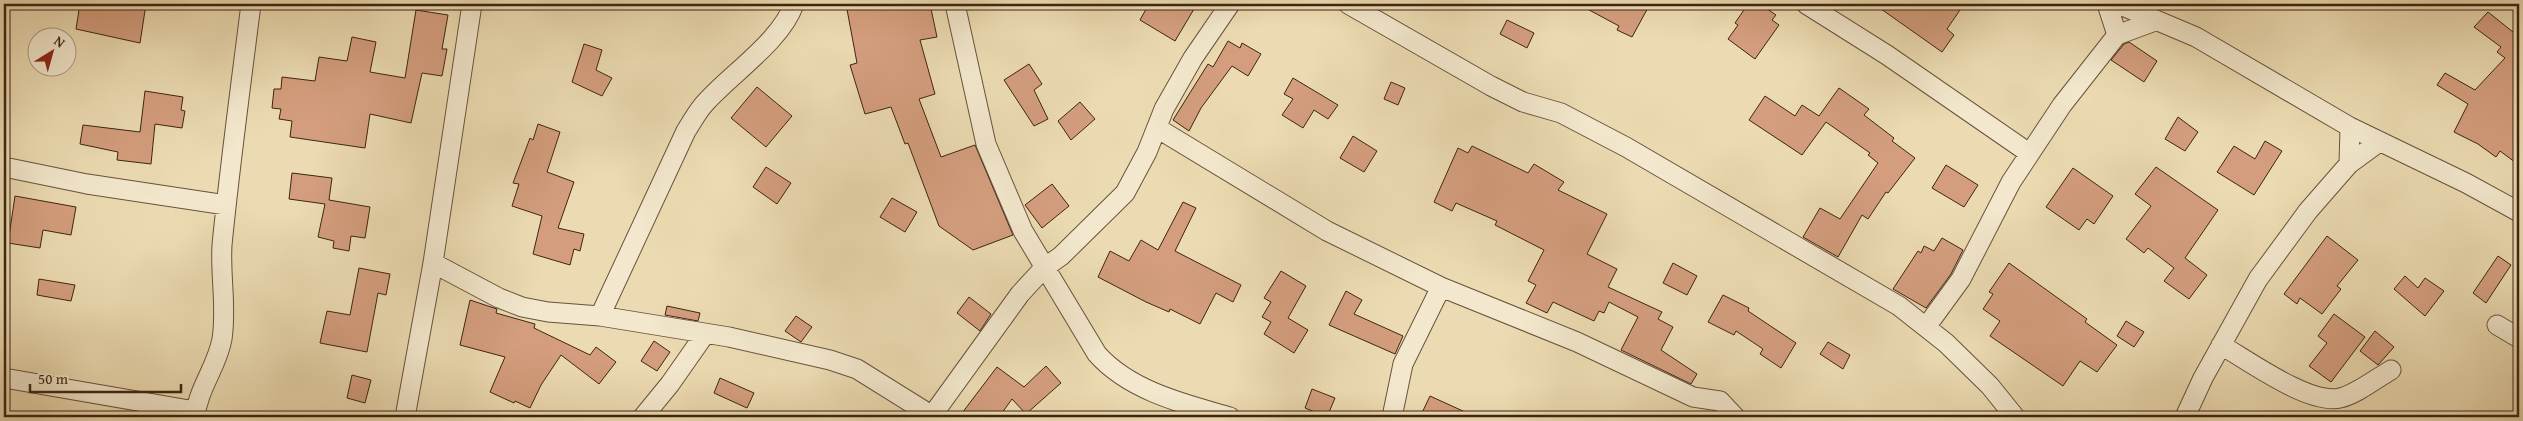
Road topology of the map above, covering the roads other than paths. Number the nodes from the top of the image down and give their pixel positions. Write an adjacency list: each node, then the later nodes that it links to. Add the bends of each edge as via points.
1 (251, 4): 18 (street)
2 (472, 4): 20 (street)
3 (794, 4): 23 (street, via 763,48 704,103 686,131)
4 (955, 4): 21 (street, via 986,144 1023,231)
5 (1230, 4): 13 (street, via 1193,58)
6 (1348, 4): 25 (street, via 1491,86 1523,102 1561,113 1626,147 1899,306)
7 (1806, 4): 15 (street, via 1887,55)
8 (2107, 4): 11 (street)
9 (2118, 4): 10 (street)
10 (2155, 21): 11 (street); 12 (street, via 2196,37)
11 (2117, 35): 15 (street)
12 (2350, 127): 14 (street); 16 (street)
13 (1157, 128): 21 (street, via 1125,193 1061,256); 22 (street, via 1327,231)
14 (2379, 142): 16 (street); 19 (street, via 2466,182)
15 (2029, 153): 25 (street, via 1961,279)
16 (2349, 164): 28 (street, via 2308,211 2258,279)
17 (4, 167): 18 (street, via 87,184)
18 (226, 204): 32 (street, via 222,248 222,340 204,382)
19 (2519, 212)
20 (433, 263): 23 (street, via 522,307); 31 (street)
21 (1044, 268): 36 (street, via 1020,294); 37 (street, via 1097,354 1111,369 1132,383)
22 (1440, 287): 38 (street, via 1403,364); 39 (street, via 1577,342 1693,397 1720,401)
23 (600, 316): 26 (street)
24 (2497, 325): 27 (street)
25 (1926, 327): 33 (street, via 1990,386)
26 (705, 334): 35 (street); 36 (street, via 801,352 858,369)
27 (2519, 338)
28 (2221, 345): 29 (street, via 2305,394 2325,399 2341,398); 40 (street)
29 (2391, 370)
30 (4, 378): 32 (street)
31 (407, 410): 34 (street)
32 (195, 414)
33 (2012, 416)
34 (420, 417)
35 (643, 417)
36 (932, 417)
37 (1230, 417)
38 (1392, 417)
39 (1735, 417)
40 (2185, 417)

